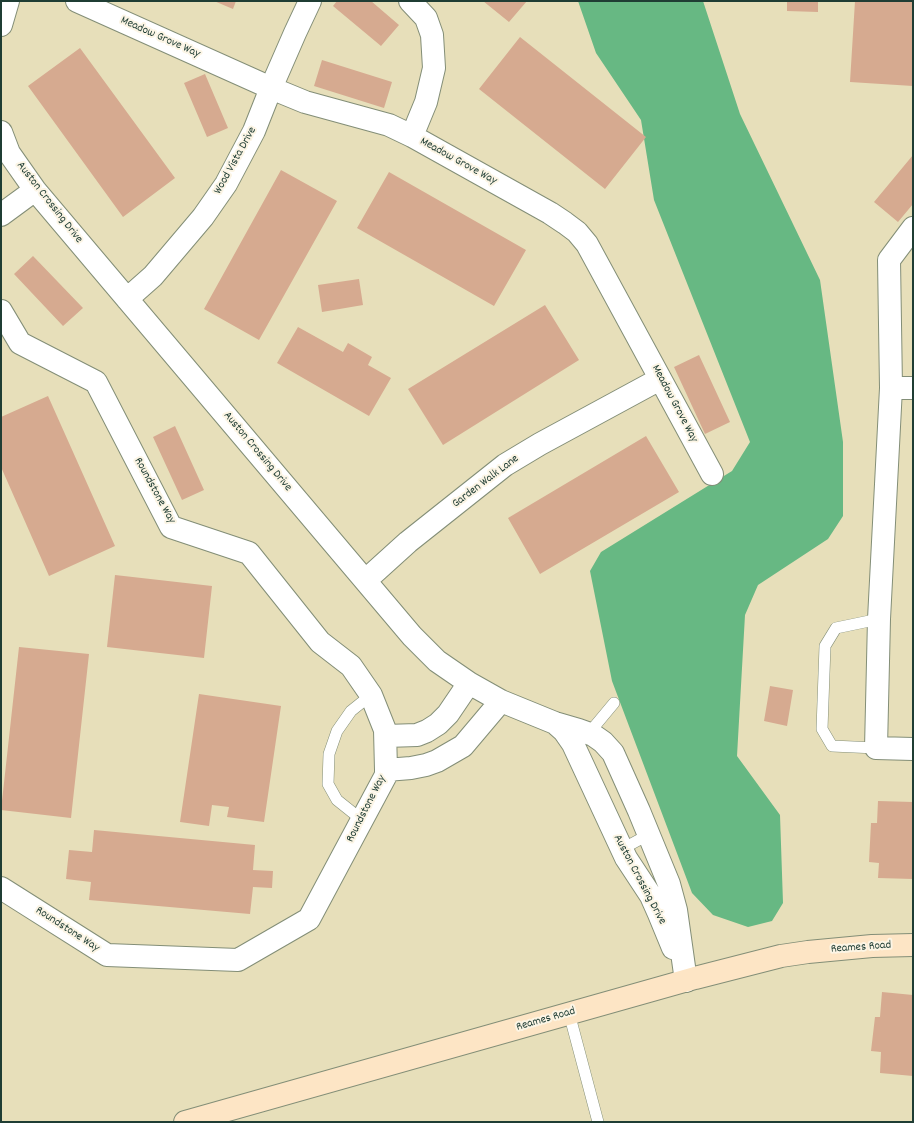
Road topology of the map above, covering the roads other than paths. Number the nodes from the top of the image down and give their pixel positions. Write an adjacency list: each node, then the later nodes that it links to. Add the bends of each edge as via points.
1 (8, 1): 5 (street)
2 (77, 1): 6 (street, Meadow Grove Way)
3 (310, 1): 6 (street, Wood Vista Drive)
4 (410, 1): 8 (street, via 426,18 432,35 434,68 426,102)
5 (1, 25)
6 (271, 88): 8 (street, Meadow Grove Way, via 305,102 389,125); 12 (street, Wood Vista Drive, via 254,131 226,184 203,217 153,276)
7 (1, 132): 9 (street, Auston Crossing Drive, via 9,153)
8 (412, 136): 14 (street, Meadow Grove Way, via 550,213 577,232 587,244)
9 (35, 190): 10 (street); 12 (street, Auston Crossing Drive)
10 (1, 215)
11 (913, 228): 15 (street, via 889,260)
12 (127, 299): 18 (street, Auston Crossing Drive)
13 (1, 311): 21 (street, Roundstone Way, via 20,343 96,382 171,527 249,553 320,642 351,666)
14 (660, 379): 17 (street, Meadow Grove Way); 18 (street, Garden Walk Lane, via 505,465 408,542)
15 (891, 388): 16 (street); 19 (street)
16 (913, 388)
17 (712, 474)
18 (366, 580): 20 (street, Auston Crossing Drive, via 437,662)
19 (879, 619): 27 (street); 27 (lane, via 836,628 825,646 822,729 832,746)
20 (469, 683): 22 (street, Auston Crossing Drive); 26 (street, via 438,724 416,735)
21 (371, 694): 26 (street, Roundstone Way); 30 (lane, via 351,711 337,731 329,754 328,784 337,800)
22 (501, 701): 24 (street, Auston Crossing Drive); 29 (street, via 463,746 426,765)
23 (614, 703): 25 (lane)
24 (555, 723): 25 (street, Auston Crossing Drive); 32 (street, Auston Crossing Drive, via 572,744)
25 (589, 734): 31 (street, Auston Crossing Drive, via 603,742 613,753)
26 (386, 736): 29 (street, Roundstone Way)
27 (876, 748): 28 (street)
28 (913, 749)
29 (386, 770): 30 (street, Roundstone Way, via 386,775)
30 (362, 820): 33 (street, Roundstone Way, via 309,919 238,960 106,955)
31 (648, 835): 32 (lane); 35 (street, Auston Crossing Drive, via 669,884 676,910)
32 (622, 849): 35 (street, Auston Crossing Drive, via 651,896)
33 (1, 888)
34 (913, 945): 35 (main road, Reames Road, via 872,946 781,956)
35 (686, 981): 36 (main road, Reames Road)
36 (569, 1013): 37 (main road, Reames Road); 38 (lane)
37 (185, 1122)
38 (598, 1122)

